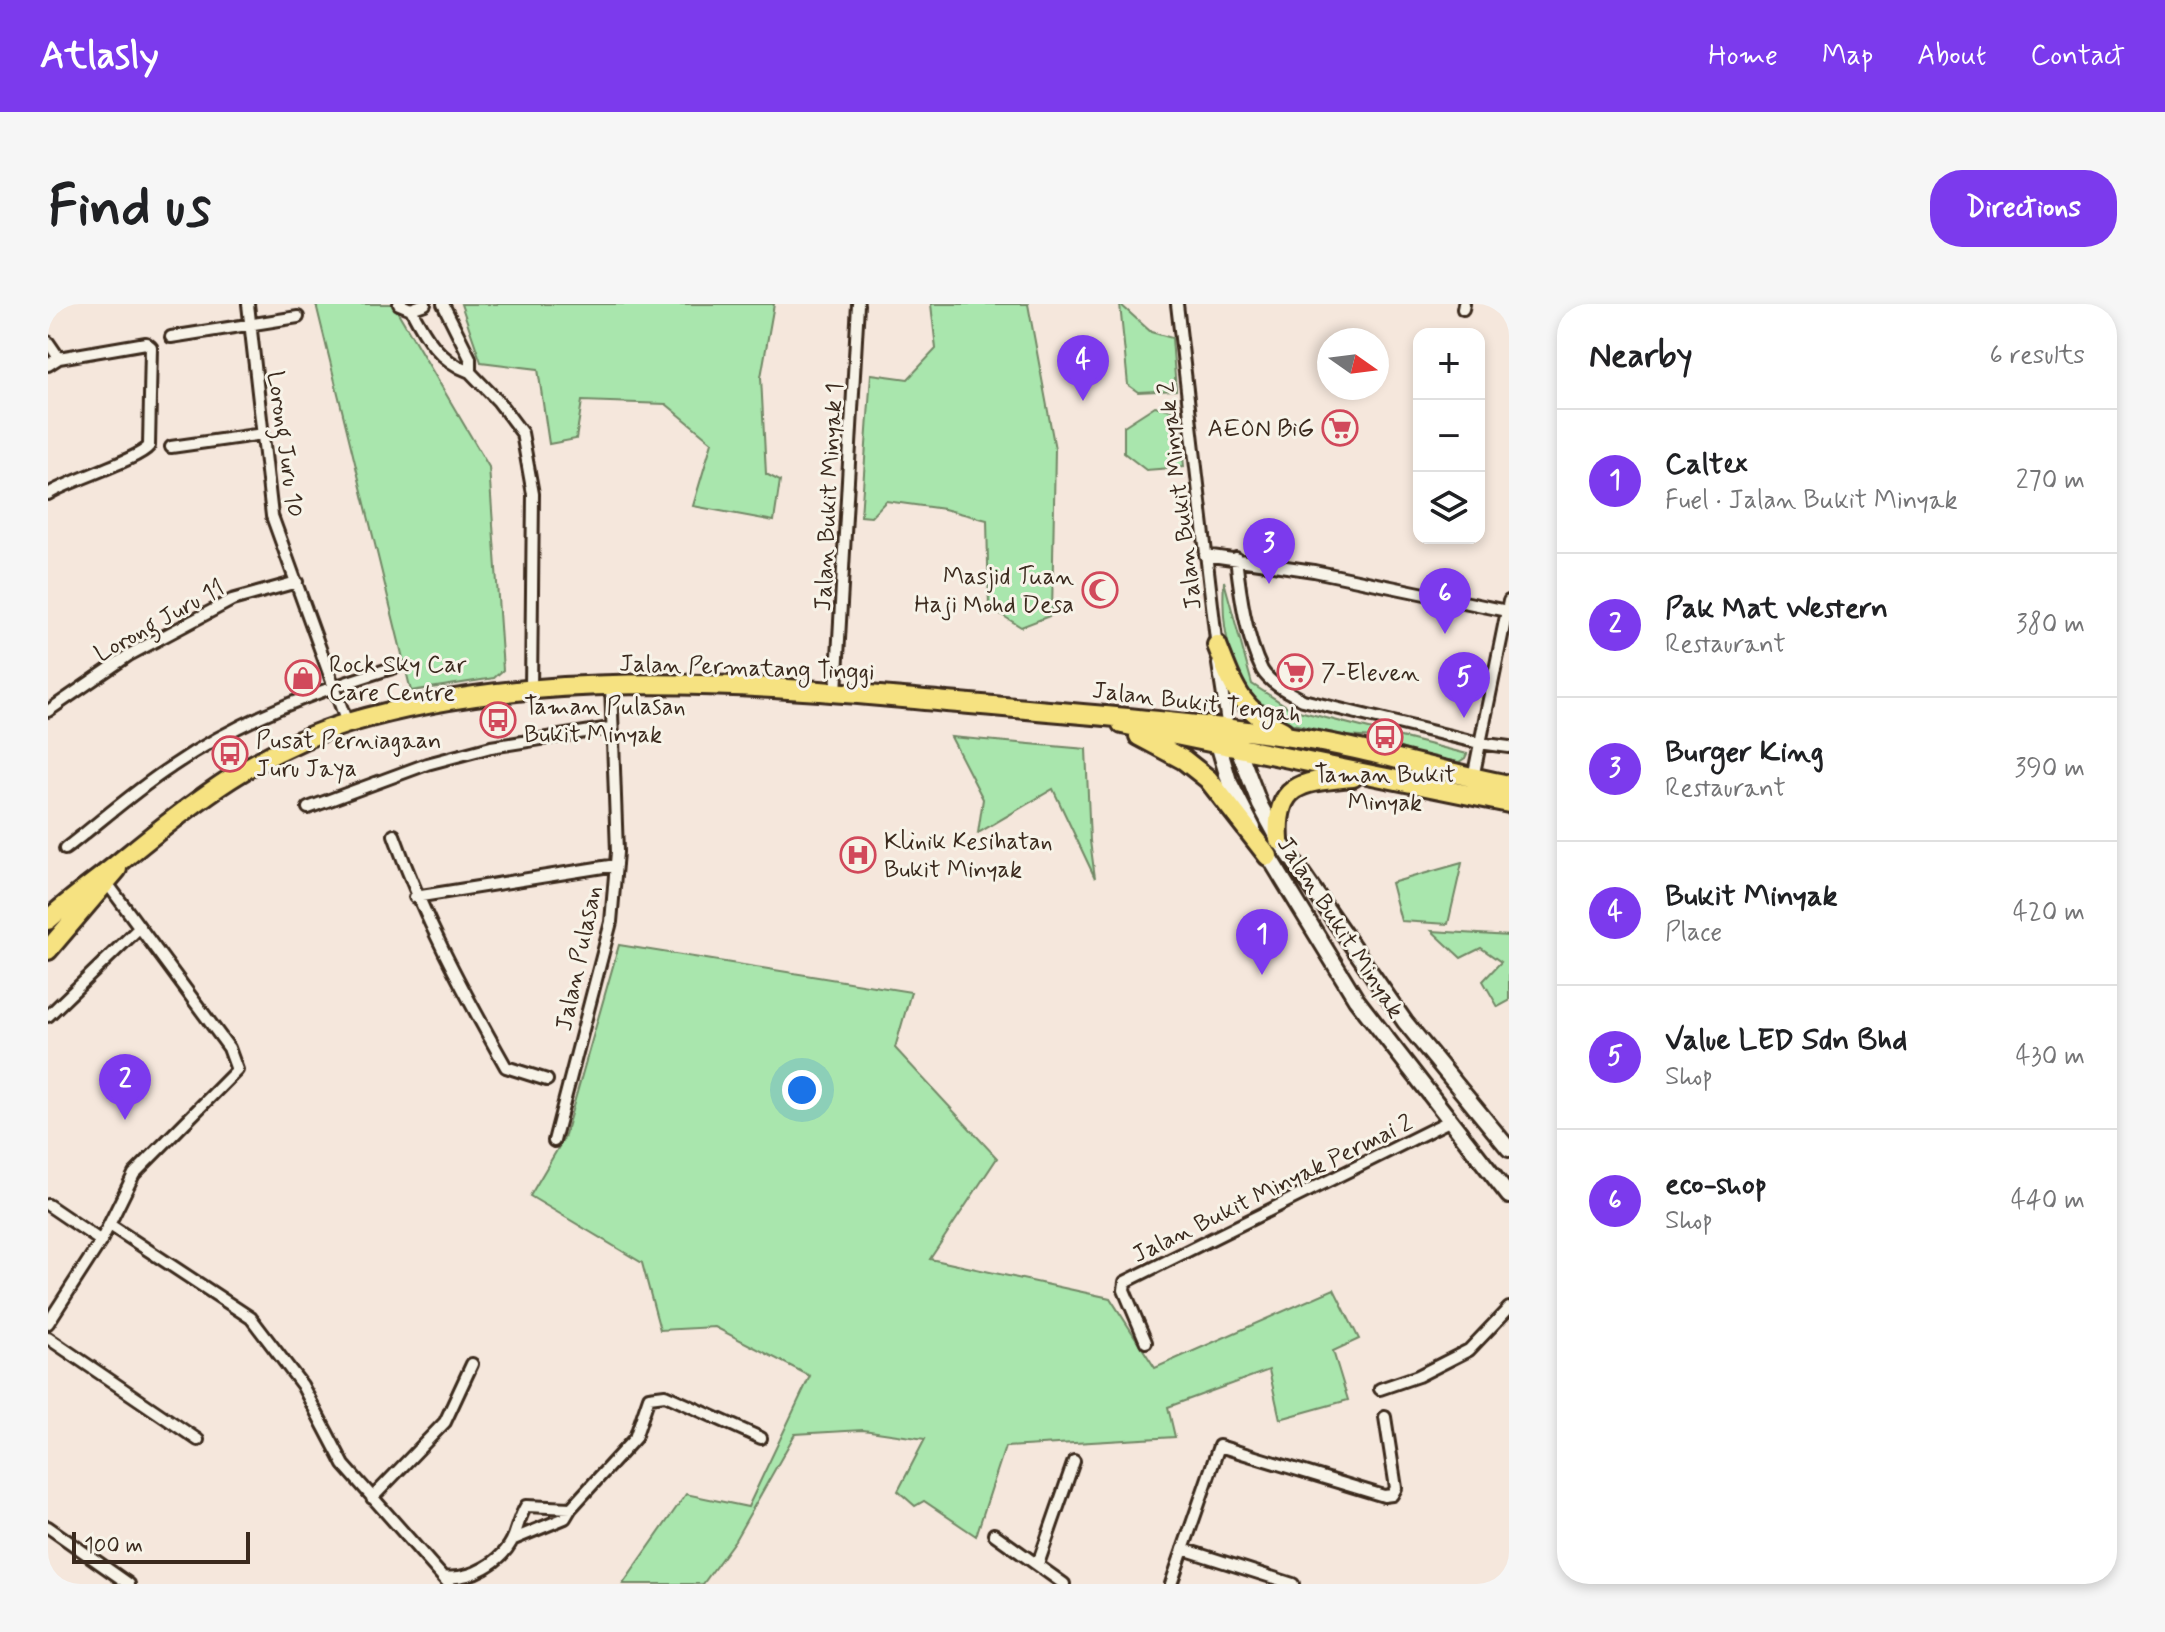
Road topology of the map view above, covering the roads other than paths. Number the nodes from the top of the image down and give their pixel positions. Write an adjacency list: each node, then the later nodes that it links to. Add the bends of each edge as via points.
1 (248, 304): 9 (street, Lorong Juru 10)
2 (399, 304): 7 (street)
3 (425, 304): 7 (street)
4 (443, 304): 14 (street, via 470,358)
5 (858, 304): 27 (street, Jalan Bukit Minyak 1)
6 (1177, 304): 18 (street, Jalan Bukit Minyak 2)
7 (411, 309): 14 (street, via 429,343 456,367)
8 (298, 317): 9 (street)
9 (251, 325): 10 (street); 15 (street, Lorong Juru 10)
10 (171, 337)
11 (48, 342): 12 (street)
12 (59, 358): 13 (street); 17 (street, via 149,344 149,446 139,456)
13 (48, 365)
14 (470, 372): 26 (street, via 522,433 533,494)
15 (263, 434): 16 (street); 20 (street, Lorong Juru 10, via 272,516)
16 (171, 447)
17 (48, 494)
18 (1205, 555): 19 (street); 22 (street, Jalan Bukit Minyak 2)
19 (1236, 558): 21 (street); 34 (street, via 1263,672 1278,686 1303,700)
20 (297, 582): 25 (street, Lorong Juru 10); 28 (street, Lorong Juru 11, via 232,600 203,615 129,655)
21 (1508, 606): 34 (street)
22 (1217, 645): 32 (street, Jalan Bukit Minyak 2); 33 (highway, via 1243,703 1257,718)
23 (399, 666): 25 (street)
24 (611, 685): 26 (highway, Jalan Permatang Tinggi); 27 (highway, Jalan Permatang Tinggi); 31 (street, Jalan Pulasan)
25 (332, 686): 30 (street, Lorong Juru 10); 44 (street, via 258,716 190,754)
26 (531, 690): 30 (highway, Jalan Permatang Tinggi)
27 (836, 692): 29 (highway, Jalan Permatang Tinggi)
28 (48, 711)
29 (1077, 712): 32 (highway, Jalan Bukit Tengah); 45 (highway, via 1140,736 1196,769)
30 (347, 723): 46 (highway, Jalan Permatang Tinggi, via 268,754 204,795)
31 (610, 728): 41 (street, via 491,747 427,764); 47 (street, Jalan Pulasan)
32 (1220, 734): 33 (highway, Jalan Bukit Tengah); 36 (highway, Jalan Bukit Tengah); 45 (main road, Jalan Bukit Minyak, via 1229,781)
33 (1295, 737): 38 (highway, Jalan Bukit Tengah)
34 (1479, 743): 35 (street); 38 (street)
35 (1509, 747)
36 (1240, 751): 37 (highway, Jalan Bukit Tengah); 43 (main road, Jalan Bukit Minyak)
37 (1371, 774): 40 (highway, Jalan Bukit Tengah); 43 (highway, via 1304,783 1290,792 1280,805)
38 (1473, 778): 39 (highway, Jalan Bukit Tengah)
39 (1509, 785)
40 (1509, 803)
41 (308, 808)
42 (394, 835): 49 (street)
43 (1279, 840): 57 (main road, Jalan Bukit Minyak, via 1405,1022)
44 (65, 849)
45 (1268, 856): 55 (main road, Jalan Bukit Minyak, via 1356,999)
46 (123, 860): 48 (highway, Jalan Permatang Tinggi); 50 (highway, Jalan Permatang Tinggi)
47 (616, 865): 49 (street); 56 (street, Jalan Pulasan, via 609,932)
48 (107, 883): 51 (street); 52 (highway, Jalan Permatang Tinggi)
49 (415, 897): 54 (street, via 506,1067)
50 (48, 920)
51 (138, 929): 53 (street); 60 (street, via 229,1048 237,1070 134,1174)
52 (48, 950)
53 (48, 1016)
54 (547, 1080)
55 (1451, 1120): 58 (main road, Jalan Bukit Minyak); 65 (street, Jalan Bukit Minyak Permai 2, via 1125,1282)
56 (554, 1141)
57 (1509, 1149)
58 (1509, 1196)
59 (48, 1205): 61 (street)
60 (110, 1225): 61 (street); 72 (street, via 251,1318 302,1385 335,1451)
61 (101, 1241): 63 (street)
62 (1509, 1308): 67 (street, via 1469,1350)
63 (48, 1323)
64 (48, 1338): 70 (street)
65 (1146, 1342)
66 (472, 1364): 72 (street, via 445,1422)
67 (1380, 1389)
68 (1385, 1417): 77 (street, via 1396,1488 1392,1495 1219,1446)
69 (761, 1438): 73 (street, via 665,1395 649,1397 635,1438)
70 (198, 1440)
71 (1074, 1461): 78 (street)
72 (372, 1498): 79 (street)
73 (571, 1508): 76 (street, via 565,1518); 76 (street, via 526,1506)
74 (48, 1527): 80 (street)
75 (994, 1534): 78 (street)
76 (514, 1539): 79 (street, via 473,1574)
77 (1183, 1549): 82 (street); 83 (street)
78 (1038, 1564): 81 (street)
79 (446, 1581)
80 (129, 1584)
81 (1064, 1584)
82 (1171, 1584)
83 (1293, 1584)

